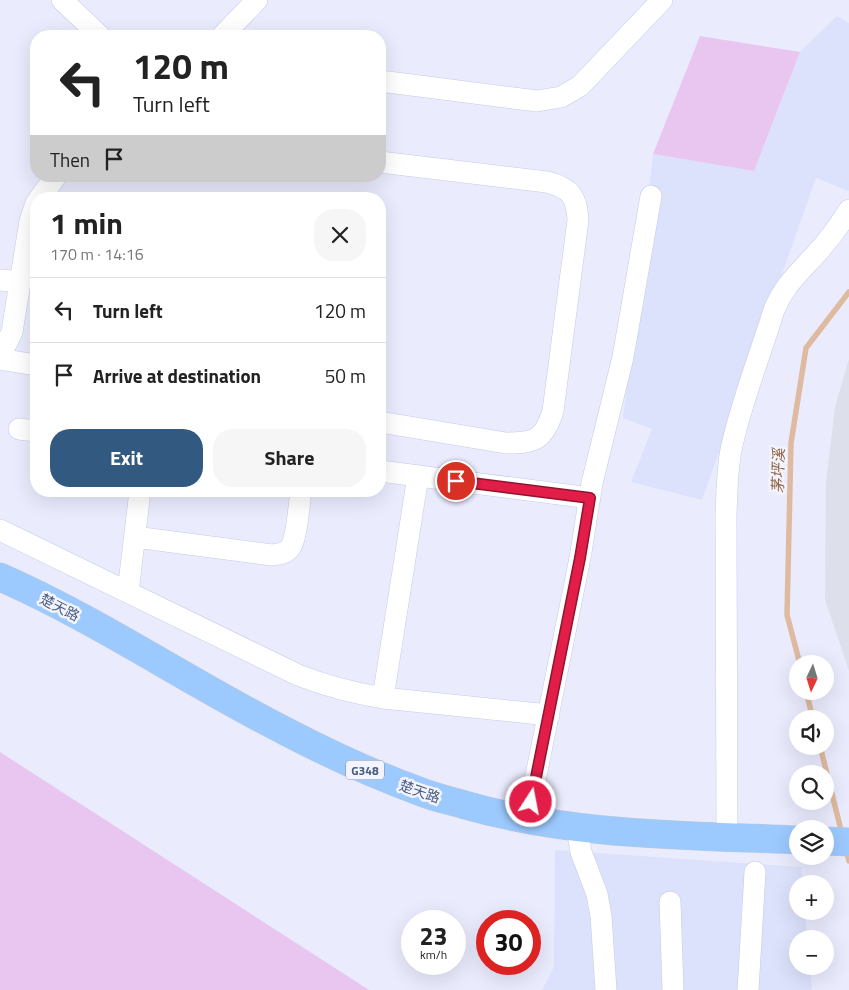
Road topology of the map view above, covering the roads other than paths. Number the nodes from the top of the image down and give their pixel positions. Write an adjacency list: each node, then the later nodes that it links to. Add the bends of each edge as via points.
1 (62, 0): 4 (street)
2 (662, 0): 6 (street, via 580,86 561,97 537,101)
3 (250, 2): 5 (street)
4 (94, 30)
5 (227, 30)
6 (386, 82)
7 (386, 163): 14 (street, via 560,186 572,193 578,207 578,220 553,411 549,426 538,438 523,443 506,443)
8 (651, 196): 19 (street, via 623,357)
9 (849, 210): 28 (street, via 781,294 731,451 726,515)
10 (30, 221): 11 (street)
11 (10, 281): 12 (street, via 12,332)
12 (0, 357): 13 (street)
13 (30, 364)
14 (386, 423)
15 (386, 472): 16 (street)
16 (418, 476): 19 (street); 24 (street)
17 (139, 497): 21 (street)
18 (299, 497): 21 (street, via 293,541 282,554)
19 (590, 498): 25 (street)
20 (0, 530): 23 (street)
21 (135, 537): 23 (street)
22 (0, 577): 26 (highway, 楚天路 / G348, via 87,620 285,732 354,765 426,794)
23 (128, 592): 24 (street, via 298,675 338,689)
24 (382, 698): 25 (street)
25 (549, 715): 26 (street)
26 (528, 820): 27 (highway, 楚天路 / G348)
27 (577, 828): 28 (highway, 楚天路 / G348); 34 (street, via 601,916)
28 (727, 837): 29 (highway, 楚天路 / G348)
29 (789, 839)
30 (834, 841): 31 (highway)
31 (849, 842)
32 (755, 872): 36 (street)
33 (670, 902): 35 (street)
34 (606, 990)
35 (673, 990)
36 (748, 990)

